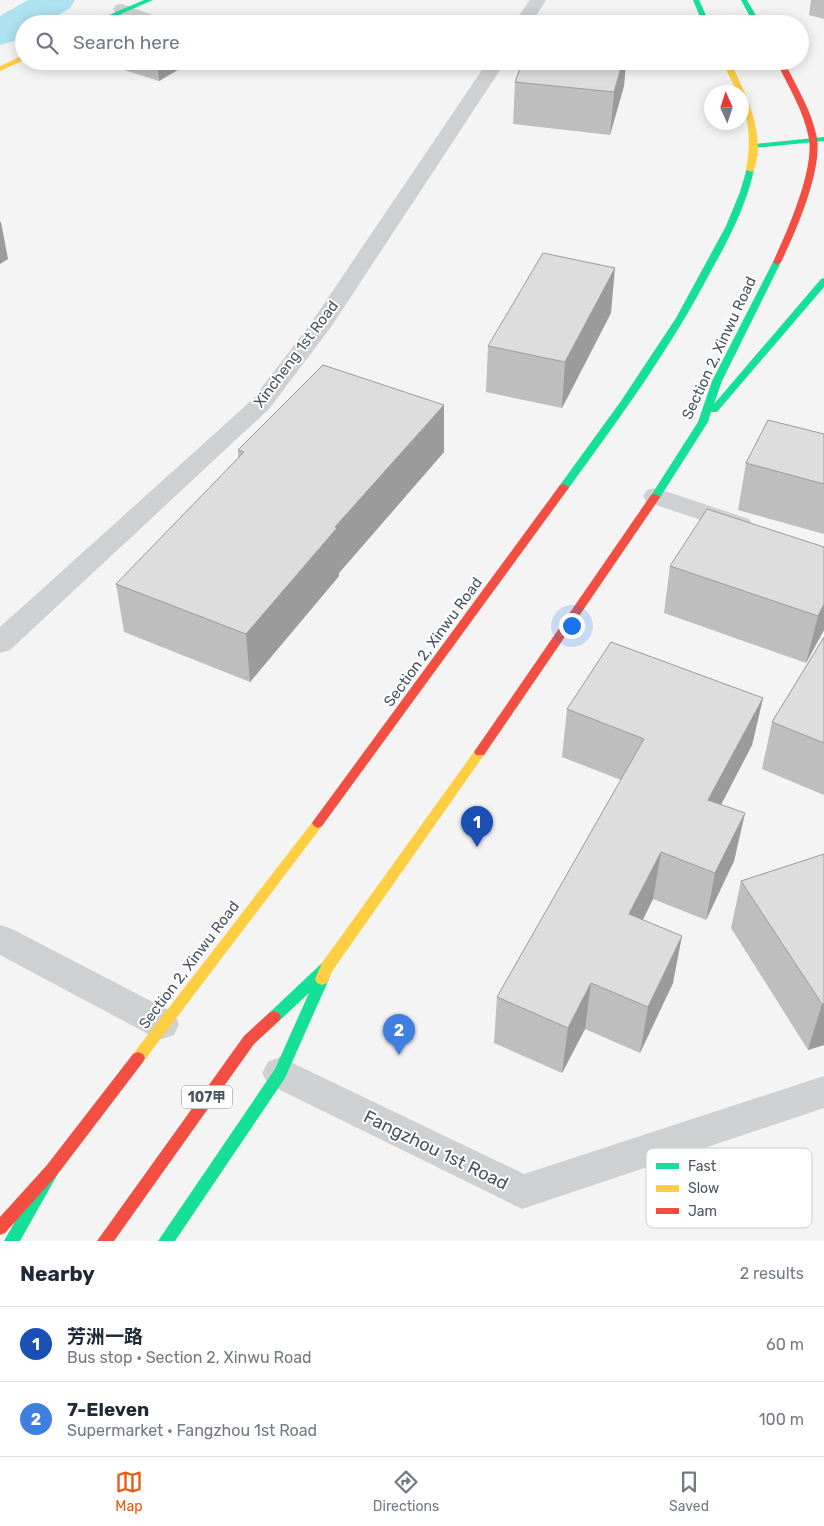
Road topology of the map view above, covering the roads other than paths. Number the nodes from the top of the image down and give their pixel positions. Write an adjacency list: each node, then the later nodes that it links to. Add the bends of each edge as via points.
1 (150, 0): 5 (main road)
2 (538, 0): 8 (street)
3 (696, 0): 9 (main road)
4 (744, 0): 10 (main road)
5 (122, 10): 6 (main road); 7 (street)
6 (111, 15)
7 (134, 15)
8 (528, 15)
9 (703, 15)
10 (753, 15)
11 (15, 62): 12 (main road)
12 (0, 69)
13 (491, 70): 24 (street, Xincheng 1st Road, via 320,327 262,404)
14 (730, 70): 16 (main road, Section 2, Xinwu Road)
15 (785, 70): 18 (main road, Section 2, Xinwu Road / 107甲)
16 (737, 85)
17 (749, 113): 19 (main road, Section 2, Xinwu Road)
18 (818, 140): 19 (main road); 21 (main road, Section 2, Xinwu Road / 107甲, via 802,197 780,256 717,381)
19 (754, 146): 27 (main road, Section 2, Xinwu Road, via 746,185 728,230 685,312 632,391 392,724)
20 (824, 281): 21 (main road)
21 (703, 422): 22 (main road, Section 2, Xinwu Road / 107甲)
22 (656, 496): 23 (street); 26 (main road, Section 2, Xinwu Road / 107甲, via 414,847)
23 (759, 532)
24 (0, 643)
25 (0, 939): 27 (street)
26 (327, 967): 28 (main road, Section 2, Xinwu Road / 107甲); 35 (main road, Section 2, Xinwu Road / 107甲, via 249,1040)
27 (162, 1024): 32 (main road, Section 2, Xinwu Road)
28 (280, 1073): 31 (street, Fangzhou 1st Road, via 522,1192); 36 (main road, Section 2, Xinwu Road / 107甲)
29 (824, 1092): 30 (street, Fangzhou 1st Road)
30 (655, 1148)
31 (646, 1151)
32 (52, 1170): 33 (main road, Section 2, Xinwu Road); 34 (main road, Section 2, Xinwu Road)
33 (0, 1228)
34 (12, 1241)
35 (105, 1241)
36 (166, 1241)

